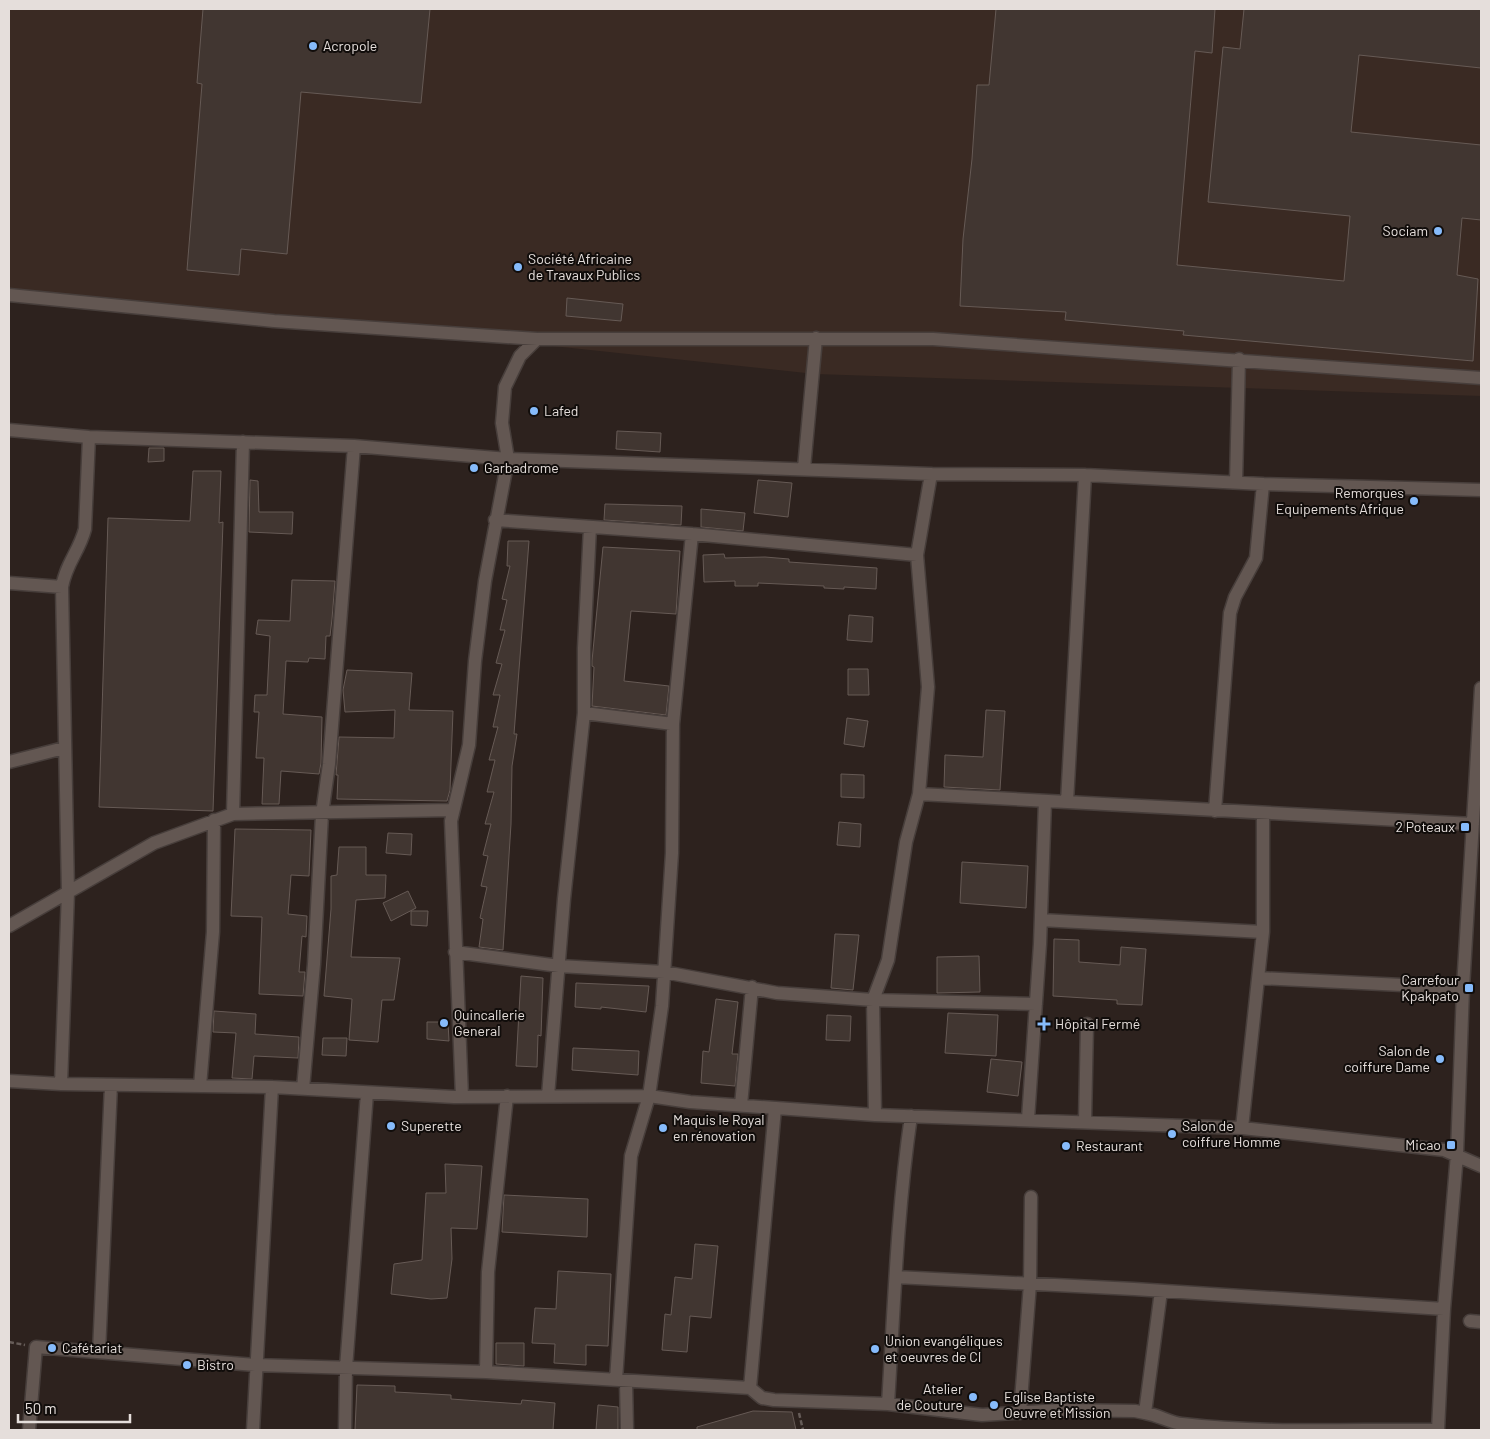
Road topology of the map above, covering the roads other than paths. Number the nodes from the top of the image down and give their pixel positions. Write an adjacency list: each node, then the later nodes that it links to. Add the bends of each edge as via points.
1 (9, 295): 3 (street, via 274,320)
2 (816, 338): 3 (street); 4 (street, via 934,339); 11 (street)
3 (537, 339): 10 (street, via 520,356 505,387 502,423)
4 (1239, 359): 5 (street); 14 (street)
5 (1481, 378)
6 (9, 430): 7 (street)
7 (89, 437): 8 (street); 22 (street, via 85,529 81,544 65,570)
8 (243, 442): 9 (street); 34 (street)
9 (354, 446): 10 (street); 35 (street, via 329,764)
10 (508, 459): 11 (street); 17 (street)
11 (804, 468): 12 (street)
12 (931, 474): 13 (street); 20 (street)
13 (1085, 475): 14 (street); 30 (street)
14 (1236, 482): 15 (street)
15 (1263, 484): 16 (street); 32 (street, via 1256,558 1230,613)
16 (1481, 490)
17 (495, 520): 18 (street); 31 (street, via 484,581 469,745)
18 (590, 527): 19 (street); 24 (street)
19 (692, 534): 20 (street); 25 (street)
20 (918, 555): 28 (street, via 928,688)
21 (9, 583): 22 (street)
22 (62, 586): 26 (street)
23 (1481, 688): 37 (street)
24 (584, 713): 25 (street); 43 (street)
25 (673, 724): 44 (street, via 672,853)
26 (64, 748): 27 (street); 38 (street)
27 (9, 762)
28 (920, 794): 29 (street); 48 (street, via 906,842 888,960)
29 (1045, 801): 30 (street); 39 (street)
30 (1067, 802): 32 (street)
31 (452, 810): 35 (street); 42 (street)
32 (1215, 811): 33 (street)
33 (1263, 813): 37 (street); 41 (street)
34 (232, 814): 35 (street); 36 (street)
35 (322, 814): 56 (street)
36 (214, 820): 38 (street, via 154,843); 54 (street, via 213,932)
37 (1475, 829): 47 (street)
38 (68, 892): 40 (street); 52 (street)
39 (1041, 920): 41 (street); 49 (street)
40 (9, 926)
41 (1263, 932): 45 (street)
42 (455, 952): 43 (street); 61 (street)
43 (559, 966): 44 (street); 59 (street)
44 (664, 972): 46 (street); 60 (street)
45 (1259, 978): 47 (street); 68 (street)
46 (752, 987): 48 (street); 62 (street)
47 (1463, 988): 69 (street)
48 (873, 1000): 49 (street); 64 (street)
49 (1036, 1004): 66 (street)
50 (1087, 1024): 67 (street)
51 (9, 1081): 52 (street)
52 (61, 1084): 53 (street)
53 (111, 1085): 54 (street); 76 (street)
54 (200, 1086): 55 (street)
55 (272, 1087): 56 (street); 77 (street)
56 (303, 1089): 57 (street)
57 (367, 1093): 61 (street); 78 (street)
58 (507, 1096): 59 (street); 61 (street); 79 (street, via 488,1272)
59 (548, 1096): 60 (street)
60 (649, 1096): 62 (street); 80 (street, via 631,1156)
61 (462, 1097)
62 (741, 1105): 63 (street)
63 (775, 1108): 64 (street); 81 (street)
64 (875, 1115): 65 (street)
65 (912, 1116): 66 (street); 72 (street, via 902,1175)
66 (1028, 1119): 67 (street)
67 (1085, 1121): 68 (street)
68 (1242, 1128): 69 (street, via 1430,1148)
69 (1457, 1154): 70 (street); 75 (street)
70 (1481, 1166)
71 (1031, 1198): 73 (street)
72 (896, 1277): 73 (street); 82 (street)
73 (1030, 1284): 74 (street); 83 (street)
74 (1161, 1290): 75 (street); 84 (street)
75 (1444, 1309): 91 (street)
76 (99, 1352): 77 (street); 85 (street, via 36,1347)
77 (255, 1365): 78 (street); 86 (street)
78 (346, 1368): 79 (street); 87 (street)
79 (486, 1372): 80 (street)
80 (621, 1381): 81 (street); 88 (street)
81 (750, 1388): 82 (street, via 762,1398)
82 (888, 1404): 83 (street, via 982,1415)
83 (1020, 1413): 84 (street, via 1096,1410)
84 (1145, 1413): 89 (street, via 1178,1424)
85 (29, 1430)
86 (252, 1430)
87 (345, 1430)
88 (627, 1430)
89 (1238, 1430): 90 (street)
90 (1355, 1430): 91 (street)
91 (1438, 1430)

